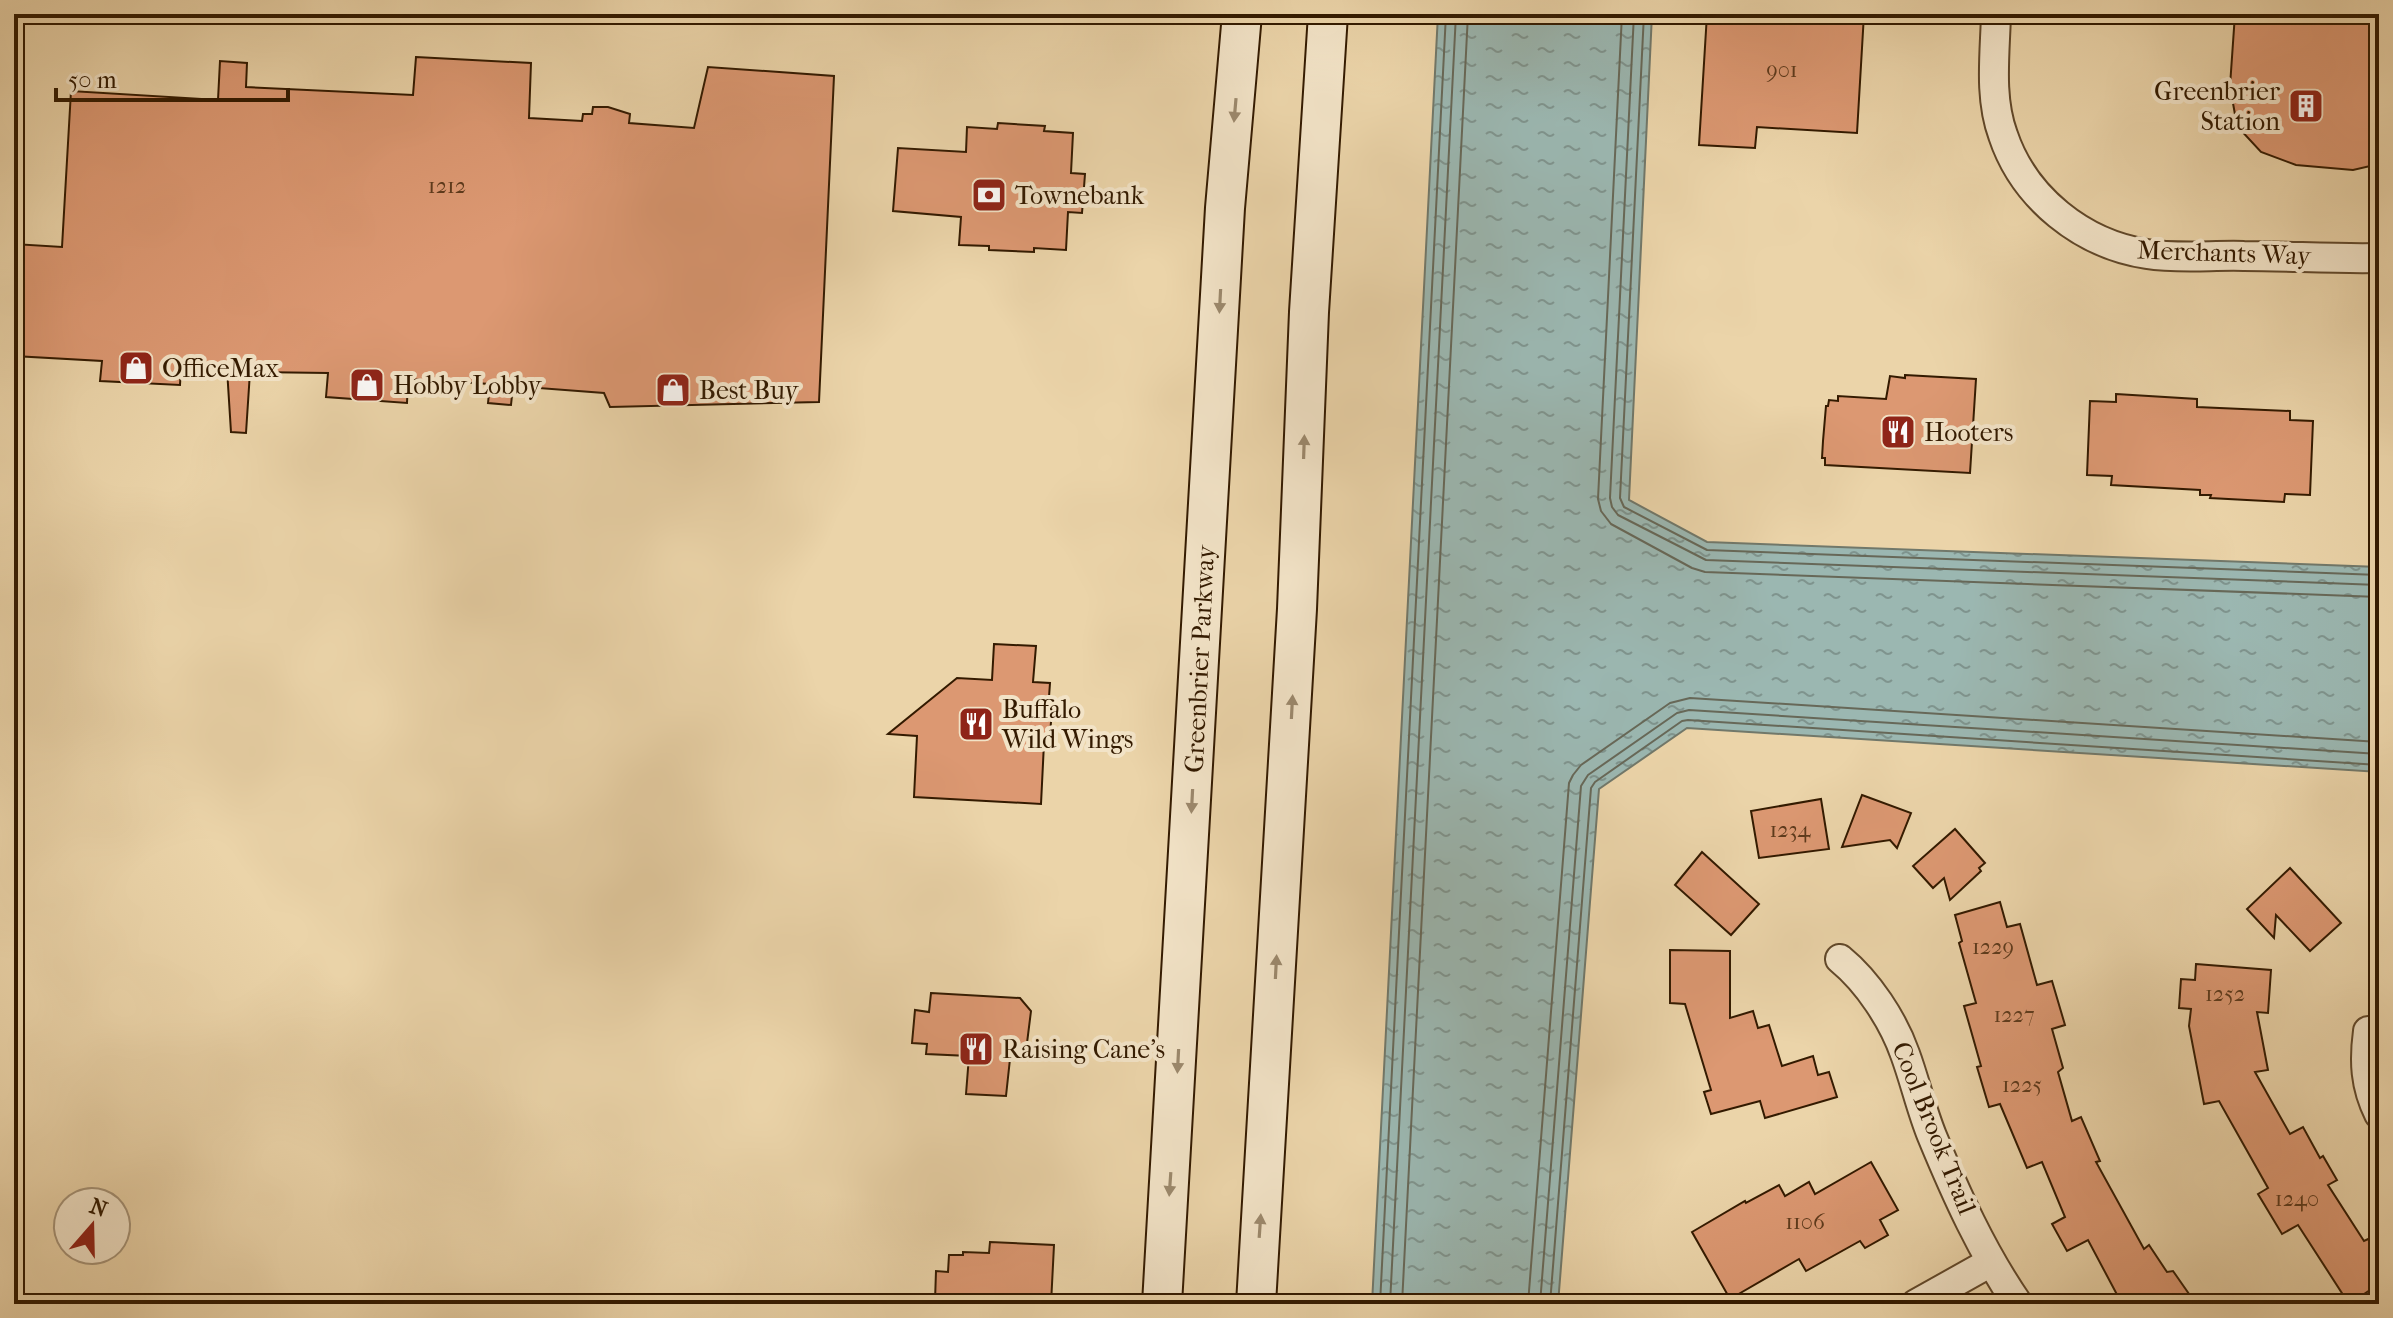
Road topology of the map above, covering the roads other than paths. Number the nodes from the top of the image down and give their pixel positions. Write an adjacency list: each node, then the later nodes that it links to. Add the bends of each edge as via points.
1 (1242, 14): 9 (main road, Greenbrier Parkway, one-way to 9, via 1225,208)
2 (1328, 14): 10 (main road, one-way to 2)
3 (1996, 14): 4 (street, Merchants Way, via 1994,79 2003,136 2015,163 2063,220 2106,243 2149,255)
4 (2379, 258)
5 (1840, 959): 8 (street, Cool Brook Trail, via 1875,998 1897,1034 1930,1131)
6 (2368, 1031): 7 (street, via 2365,1072)
7 (2379, 1114)
8 (1991, 1262): 11 (street); 12 (street, Cool Brook Trail)
9 (1162, 1304)
10 (1256, 1304)
11 (1916, 1304)
12 (2018, 1304)

